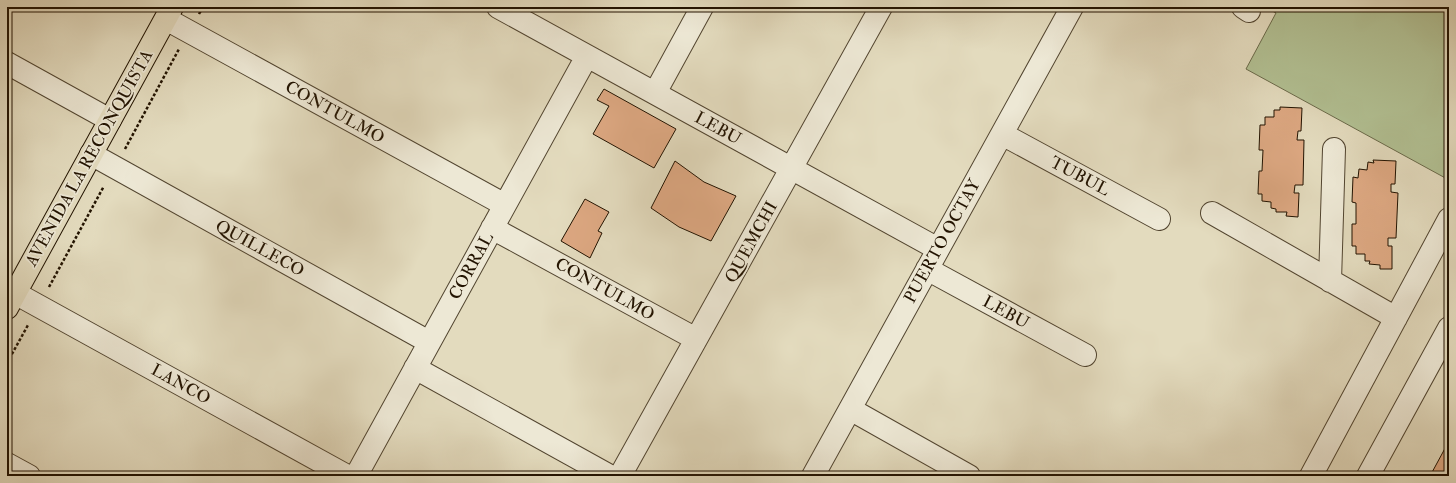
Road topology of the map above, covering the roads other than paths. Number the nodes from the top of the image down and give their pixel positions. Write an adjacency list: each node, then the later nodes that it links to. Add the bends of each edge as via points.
1 (498, 7): 5 (street, LEBU)
2 (702, 7): 9 (street)
3 (881, 7): 14 (street, QUEMCHI)
4 (1072, 7): 11 (street, PUERTO OCTAY)
5 (521, 12): 7 (street, LEBU)
6 (169, 13): 10 (main road, AVENIDA LA RECONQUISTA); 15 (street, CONTULMO)
7 (587, 56): 9 (street, LEBU); 15 (street, CORRAL)
8 (7, 62): 10 (street)
9 (655, 93): 14 (street, LEBU)
10 (110, 120): 13 (main road, AVENIDA LA RECONQUISTA)
11 (1002, 134): 17 (street, TUBUL); 20 (street, PUERTO OCTAY)
12 (1334, 149): 22 (street)
13 (91, 154): 23 (main road, AVENIDA LA RECONQUISTA); 27 (street, QUILLECO)
14 (792, 168): 20 (street, LEBU); 26 (street, QUEMCHI)
15 (505, 205): 19 (street, CORRAL)
16 (1212, 213): 22 (street)
17 (1159, 219)
18 (1449, 219): 24 (street)
19 (492, 228): 26 (street, CONTULMO); 27 (street, CORRAL)
20 (938, 249): 21 (street, PUERTO OCTAY)
21 (927, 269): 28 (street, LEBU); 30 (street, PUERTO OCTAY)
22 (1330, 281): 24 (street)
23 (11, 301): 33 (street, LANCO)
24 (1396, 318): 39 (street)
25 (1449, 328): 40 (street)
26 (696, 339): 36 (street, QUEMCHI)
27 (429, 342): 29 (street, CORRAL)
28 (1085, 355)
29 (415, 368): 34 (street, CORRAL); 35 (street)
30 (850, 409): 37 (street, PUERTO OCTAY); 38 (street)
31 (7, 464): 32 (street)
32 (29, 476)
33 (347, 476)
34 (356, 476)
35 (610, 476)
36 (620, 476)
37 (813, 476)
38 (969, 476)
39 (1311, 476)
40 (1368, 476)

